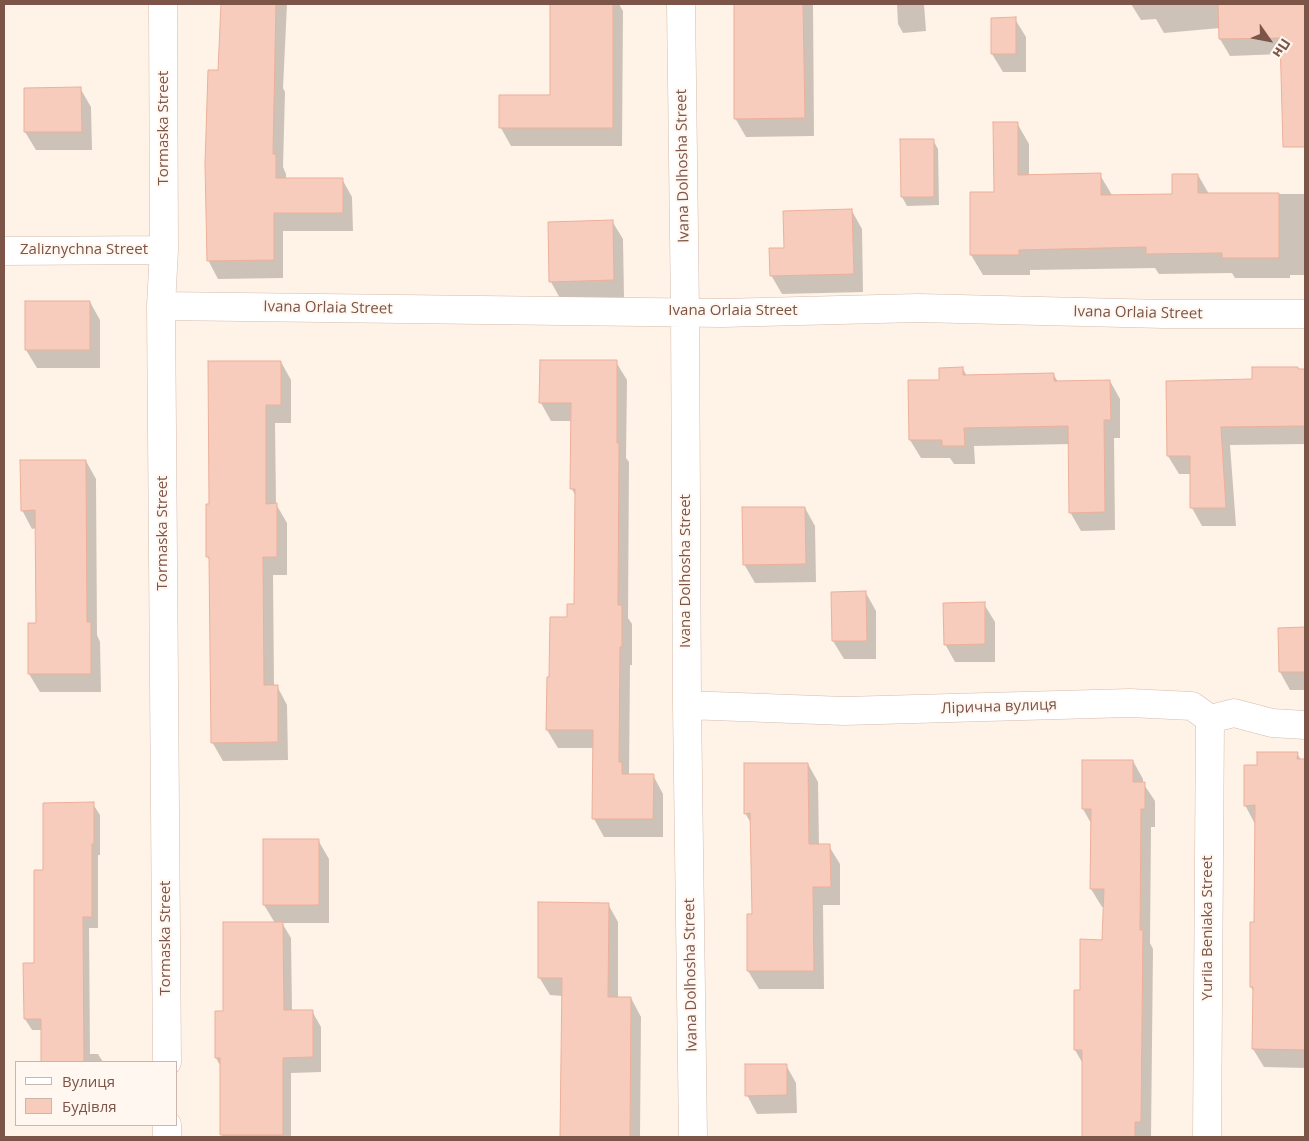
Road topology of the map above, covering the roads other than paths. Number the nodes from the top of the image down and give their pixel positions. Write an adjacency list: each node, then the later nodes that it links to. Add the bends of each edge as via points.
1 (163, 4): 3 (street, Tormaska Street)
2 (681, 4): 6 (street, Ivana Dolhosha Street)
3 (164, 250): 4 (street, Zaliznychna Street); 5 (street, Tormaska Street)
4 (4, 251)
5 (162, 306): 6 (street, Ivana Orlaia Street); 11 (street, Tormaska Street)
6 (685, 312): 7 (street, Ivana Orlaia Street, via 918,308); 8 (street, Ivana Dolhosha Street)
7 (1305, 314)
8 (687, 705): 9 (street, Лірична вулиця, via 844,711 1130,703 1192,706); 12 (street, Ivana Dolhosha Street)
9 (1210, 719): 10 (street, via 1234,713 1272,723); 13 (street, Yuriia Beniaka Street)
10 (1305, 725)
11 (167, 1061)
12 (693, 1137)
13 (1207, 1137)

